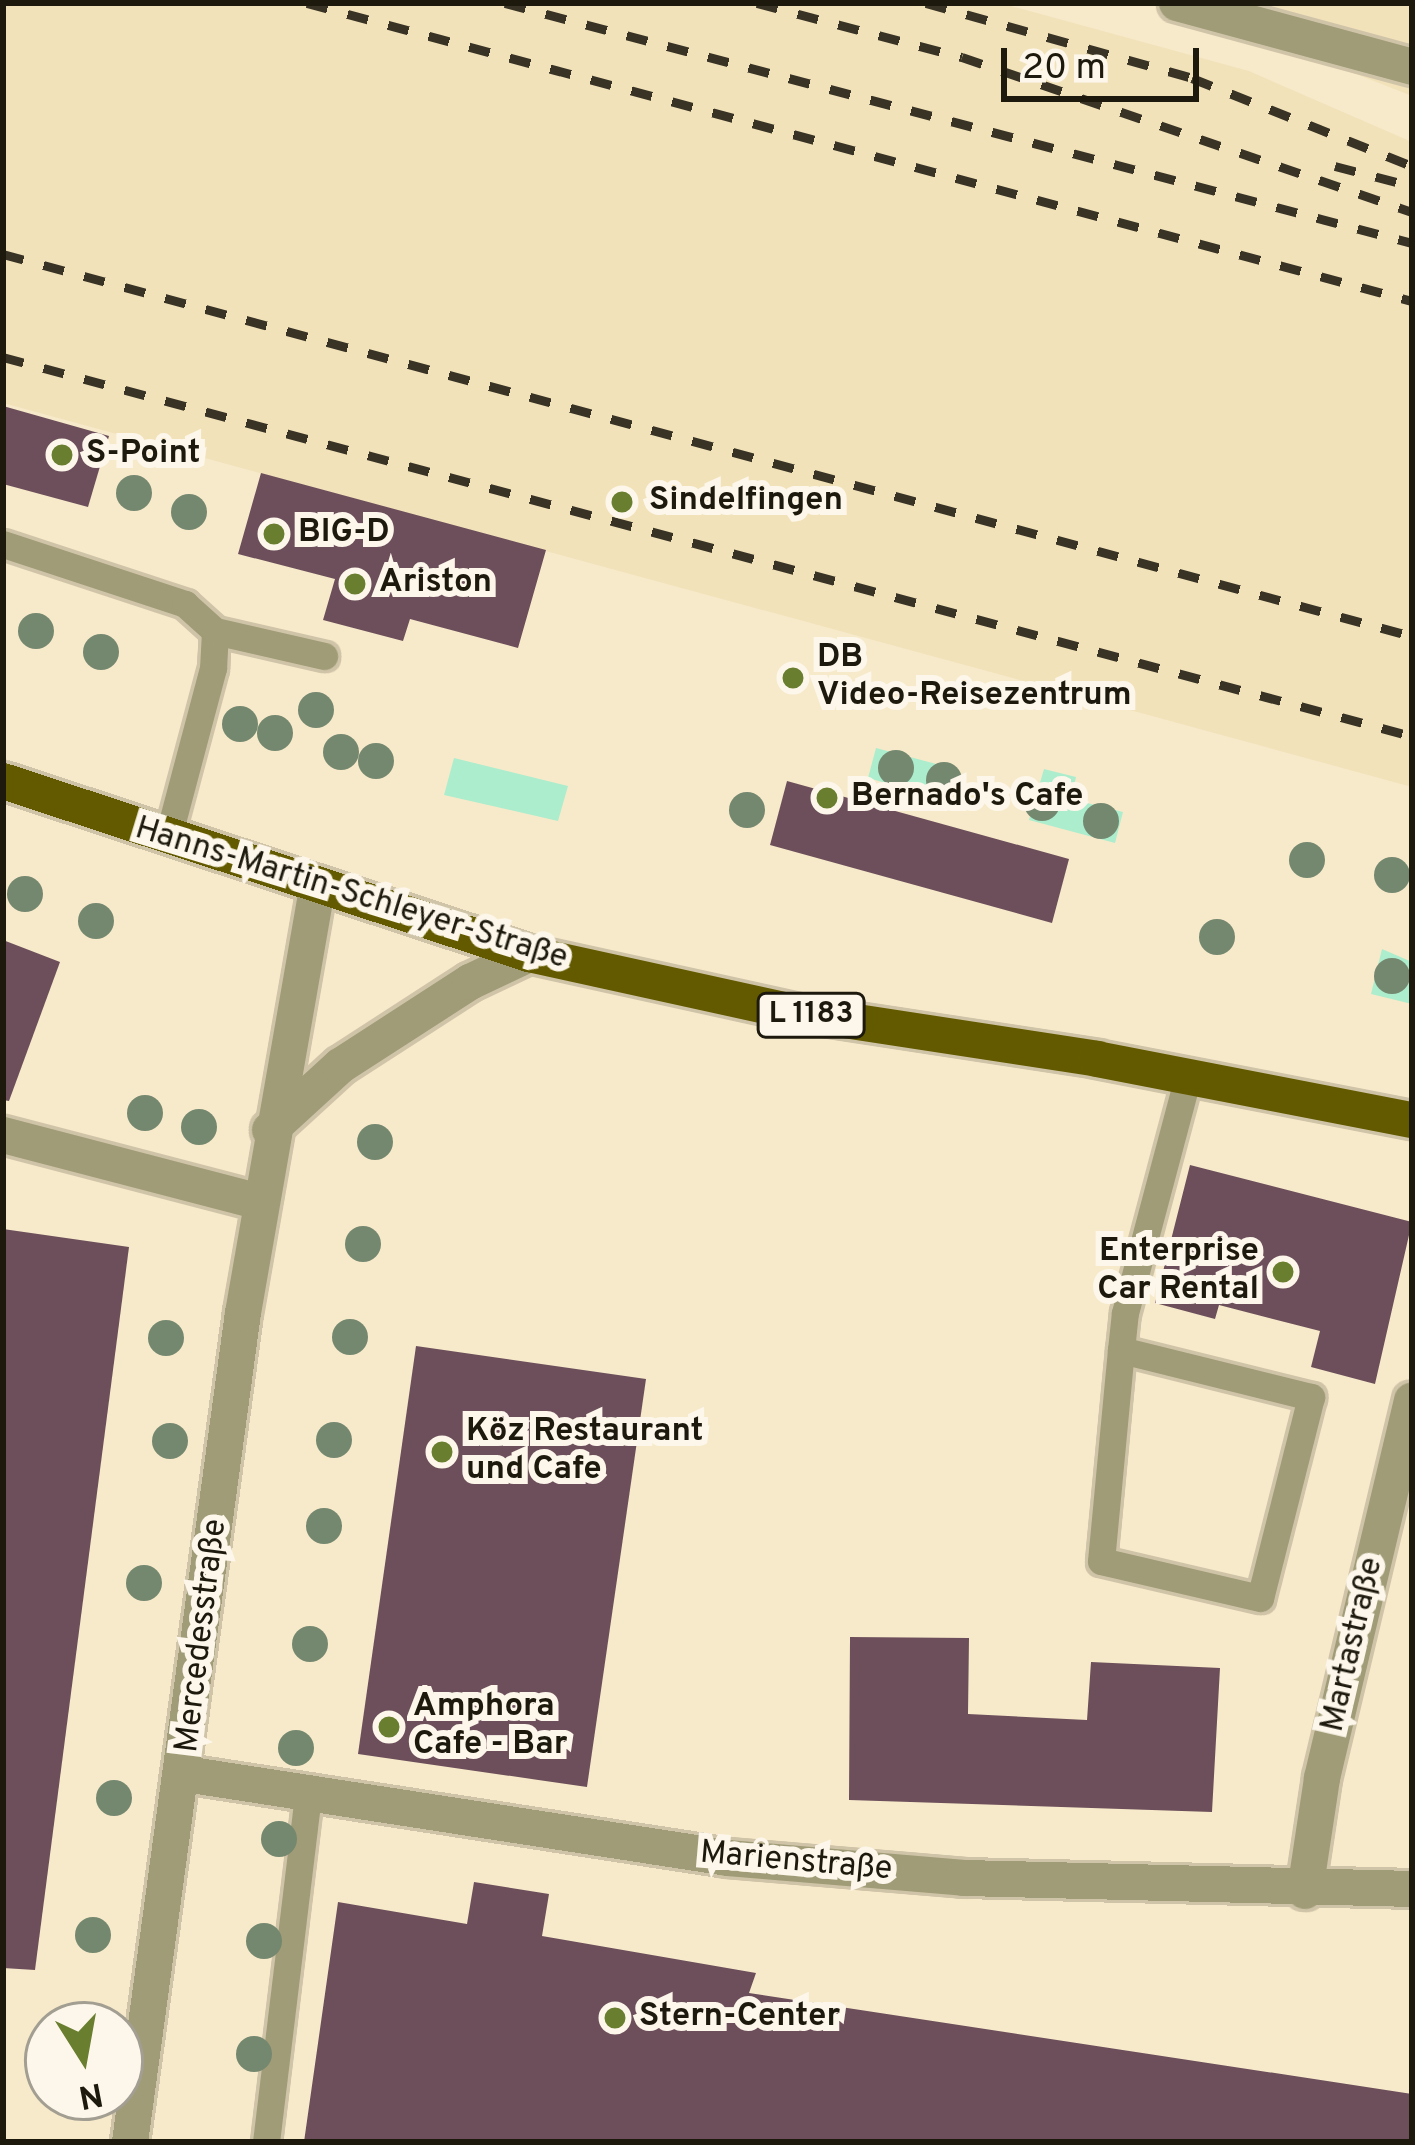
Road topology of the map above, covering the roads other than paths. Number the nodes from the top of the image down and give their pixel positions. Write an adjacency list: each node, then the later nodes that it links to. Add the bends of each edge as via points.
1 (1177, 3): 2 (street)
2 (1412, 67)
3 (3, 544): 4 (lane, via 185,604)
4 (214, 631): 5 (lane); 7 (lane, via 213,668)
5 (324, 656)
6 (3, 781): 7 (main road, Hanns-Martin-Schleyer-Straße / L 1183)
7 (168, 837): 8 (main road, Hanns-Martin-Schleyer-Straße / L 1183)
8 (316, 890): 9 (main road, Hanns-Martin-Schleyer-Straße / L 1183); 12 (street, Mercedesstraße)
9 (530, 954): 10 (main road, Hanns-Martin-Schleyer-Straße / L 1183, via 820,1017); 12 (street, via 470,982 340,1066)
10 (1188, 1077): 11 (main road, Hanns-Martin-Schleyer-Straße / L 1183); 15 (lane)
11 (1412, 1120)
12 (270, 1130): 14 (street, Mercedesstraße)
13 (3, 1135): 14 (street)
14 (261, 1202): 17 (street, Mercedesstraße)
15 (1121, 1350): 15 (lane, via 1101,1562 1260,1598 1311,1397)
16 (1412, 1402): 20 (street, Martastraße, via 1322,1778)
17 (185, 1774): 18 (street, Marienstraße); 21 (street, Mercedesstraße)
18 (308, 1796): 20 (street, Marienstraße, via 728,1858 964,1878); 22 (lane)
19 (1412, 1889): 20 (street, Marienstraße)
20 (1305, 1891)
21 (130, 2142)
22 (266, 2142)

